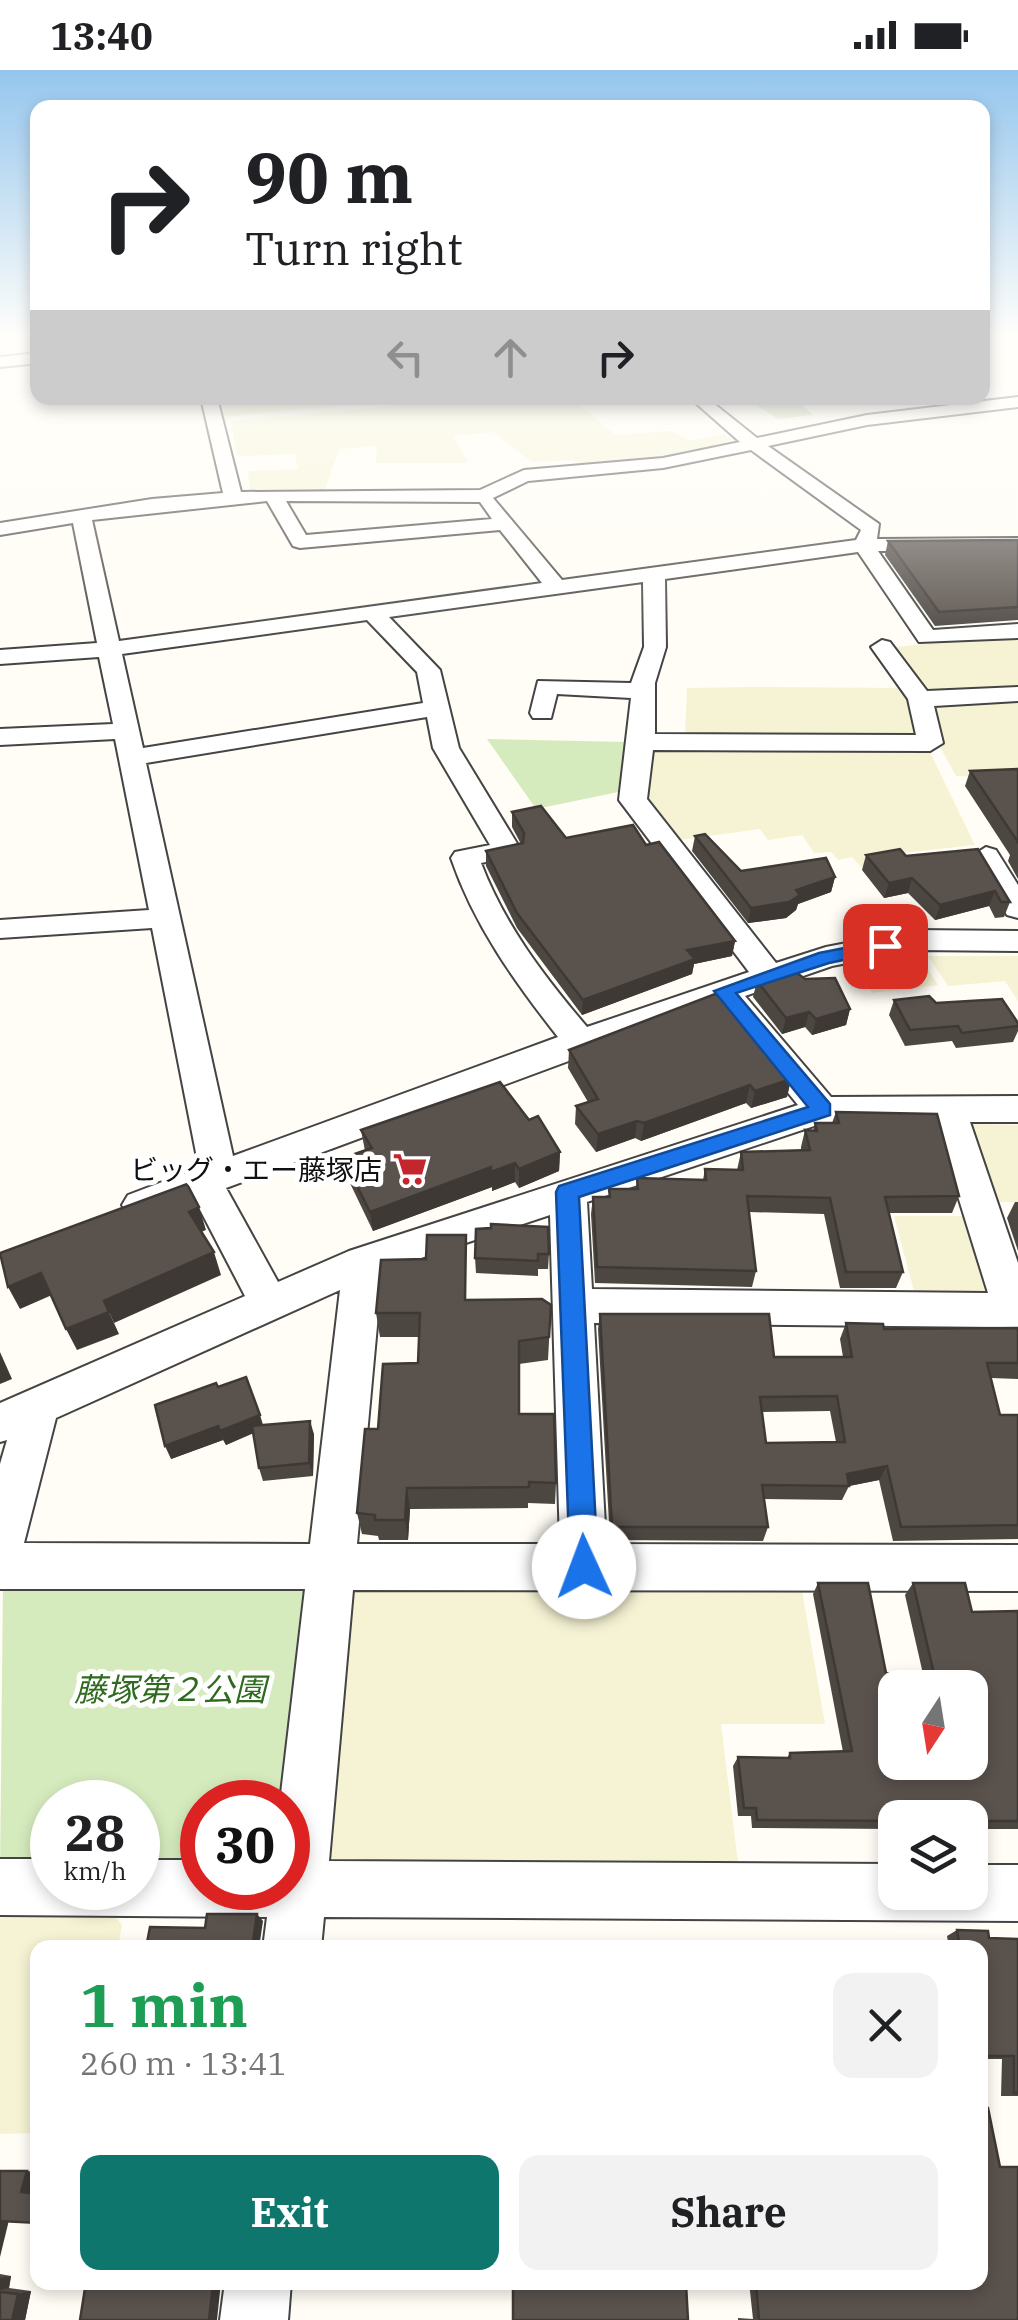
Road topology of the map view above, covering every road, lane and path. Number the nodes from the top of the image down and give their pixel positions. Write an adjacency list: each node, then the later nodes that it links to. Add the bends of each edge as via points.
1 (219, 438): 7 (street)
2 (746, 438): 4 (street)
3 (772, 438): 4 (street)
4 (751, 442): 6 (street, via 664,463 524,476); 12 (street, via 872,528)
5 (273, 494): 6 (street); 7 (street); 9 (street, via 300,542)
6 (483, 496): 9 (street)
7 (233, 497): 8 (street)
8 (82, 517): 10 (street); 17 (street)
9 (502, 524): 14 (street)
10 (0, 528)
11 (1018, 544): 12 (street)
12 (864, 545): 13 (street); 16 (street, via 927,637)
13 (654, 574): 14 (street); 20 (street, via 655,647)
14 (556, 587): 15 (street)
15 (372, 613): 17 (street); 23 (street, via 428,670)
16 (1018, 631)
17 (109, 648): 19 (street); 27 (street)
18 (882, 648): 22 (street)
19 (0, 658)
20 (643, 691): 24 (street, via 546,686); 26 (street)
21 (1018, 694): 22 (street)
22 (920, 699): 26 (street, via 930,742)
23 (438, 708): 27 (street); 35 (street, via 446,748 508,850 465,858 476,892 512,960)
24 (542, 714)
25 (0, 737): 27 (street)
26 (642, 742): 33 (street, via 633,800)
27 (129, 744): 30 (street)
28 (986, 856): 29 (street)
29 (1018, 908)
30 (165, 918): 31 (street); 39 (street)
31 (0, 929)
32 (1018, 941): 33 (street, via 914,940)
33 (768, 974): 34 (street)
34 (724, 991): 35 (street); 38 (street)
35 (580, 1040): 39 (street)
36 (948, 1108): 37 (street); 38 (street); 45 (street)
37 (1018, 1109)
38 (822, 1110): 40 (street)
39 (212, 1179): 41 (street); 43 (street)
40 (568, 1192): 42 (street); 44 (street)
41 (116, 1214)
42 (363, 1262): 43 (street); 49 (street)
43 (269, 1302): 46 (street)
44 (575, 1306): 45 (street); 50 (street)
45 (1017, 1314)
46 (19, 1415): 47 (street)
47 (0, 1547)
48 (0, 1566): 49 (street)
49 (331, 1566): 50 (street); 52 (street)
50 (584, 1567): 51 (street)
51 (1018, 1568)
52 (309, 1780)
53 (0, 1887): 54 (street)
54 (180, 1888)
55 (310, 1889): 56 (street)
56 (1018, 1894)
57 (296, 1910): 58 (street)
58 (293, 1940)
59 (257, 2290): 60 (street)
60 (254, 2320)

